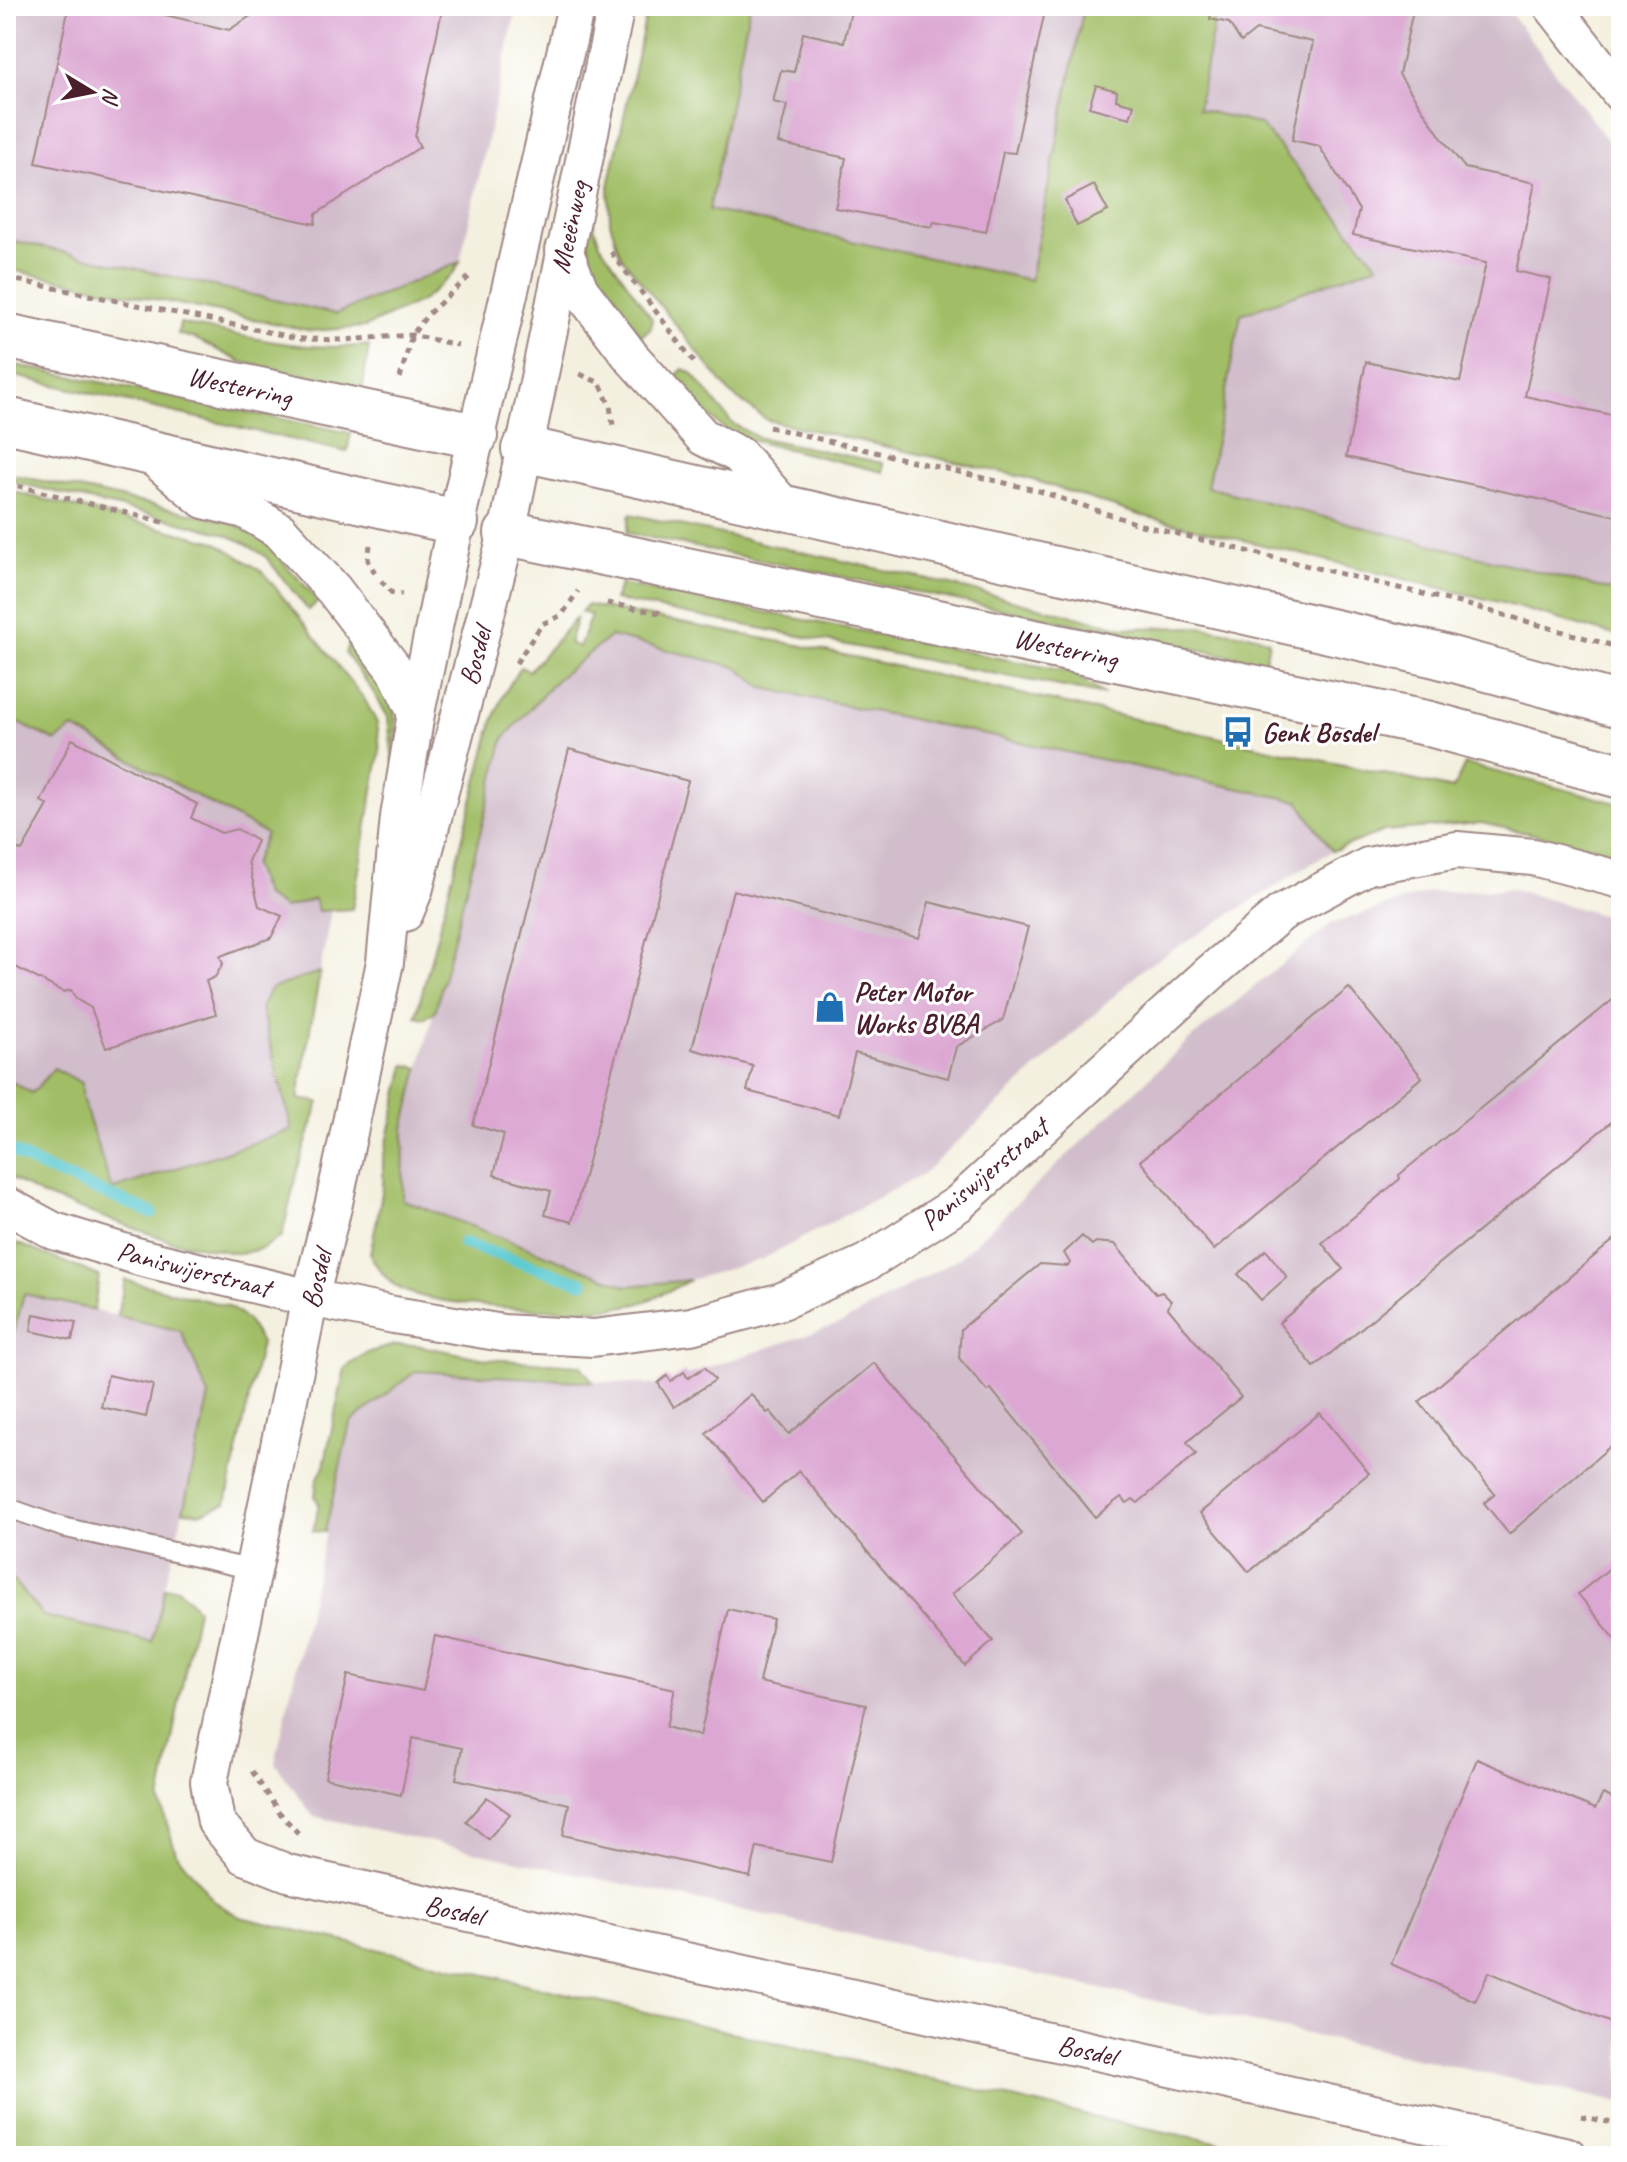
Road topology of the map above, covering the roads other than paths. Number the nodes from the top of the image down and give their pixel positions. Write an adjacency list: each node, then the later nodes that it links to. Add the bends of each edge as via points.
1 (576, 6): 8 (street, Meeënweg)
2 (613, 6): 5 (street, Meeënweg)
3 (1552, 6): 4 (street)
4 (1621, 94)
5 (564, 250): 9 (street, Meeënweg); 11 (street, via 580,290 632,358 703,437 739,455)
6 (6, 336): 8 (highway, Westerring)
7 (6, 420): 10 (highway)
8 (475, 436): 12 (street, Meeënweg)
9 (524, 449): 11 (highway); 13 (street, Meeënweg)
10 (149, 454): 12 (highway); 15 (street, via 204,500 245,510 280,531 334,590 397,673)
11 (785, 507): 14 (highway, via 1421,652)
12 (456, 522): 15 (street, Bosdel)
13 (507, 533): 16 (highway, Westerring, via 1426,723); 18 (street, Bosdel, via 414,891)
14 (1621, 705)
15 (416, 713): 18 (street, Bosdel, via 399,817)
16 (1621, 776)
17 (1621, 880): 20 (street, Paniswijerstraat, via 1533,857 1457,850 1368,866 1281,913 958,1204 872,1260 782,1301 691,1326 593,1338 503,1333)
18 (385, 962): 20 (street, Bosdel)
19 (6, 1205): 20 (street, Paniswijerstraat, via 54,1231)
20 (310, 1298): 22 (street, Bosdel)
21 (6, 1507): 22 (lane, via 62,1527)
22 (254, 1570): 23 (street, Bosdel, via 209,1782 216,1822 245,1856 288,1873)
23 (1568, 2156)

